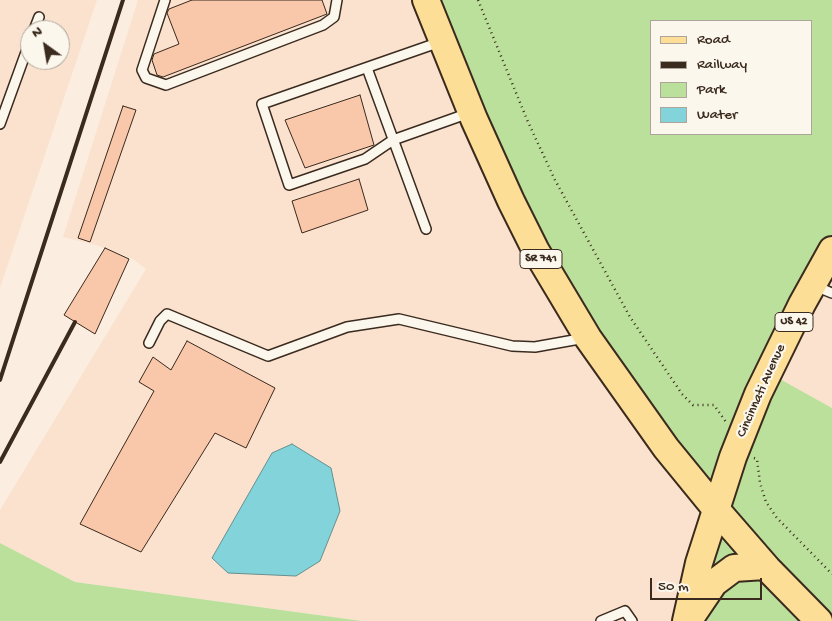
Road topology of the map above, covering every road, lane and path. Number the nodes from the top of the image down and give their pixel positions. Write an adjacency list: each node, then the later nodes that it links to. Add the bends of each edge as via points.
1 (165, 0): 2 (lane, via 142,70 146,78 166,85 323,25 334,17)
2 (337, 0)
3 (426, 0): 7 (main road, SR 741)
4 (478, 0): 18 (path, via 555,180 630,317 682,394 693,405 714,405)
5 (39, 17): 6 (lane)
6 (38, 20)
7 (442, 41): 8 (lane); 10 (main road, SR 741)
8 (367, 68): 12 (lane); 12 (lane, via 262,104 289,185 365,159)
9 (20, 69): 11 (lane)
10 (471, 113): 12 (lane); 16 (main road, SR 741, via 536,251)
11 (0, 124)
12 (393, 140): 13 (lane)
13 (426, 229)
14 (832, 250): 15 (main road, Cincinnati Avenue / US 42)
15 (822, 289): 18 (main road, Cincinnati Avenue / US 42, via 758,394)
16 (588, 338): 17 (lane, via 535,347 512,346 399,319 347,327 268,356 167,314); 19 (main road, SR 741, via 666,448)
17 (149, 343)
18 (739, 440): 19 (main road, Cincinnati Avenue / US 42); 21 (path, via 751,457 757,459 766,502 777,518)
19 (715, 508): 20 (main road, SR 741); 24 (main road, US 42)
20 (765, 566): 24 (main road, via 734,568 714,583); 25 (main road, SR 741)
21 (832, 574)
22 (602, 621): 23 (lane, via 625,611)
23 (632, 621)
24 (687, 621)
25 (819, 621)

